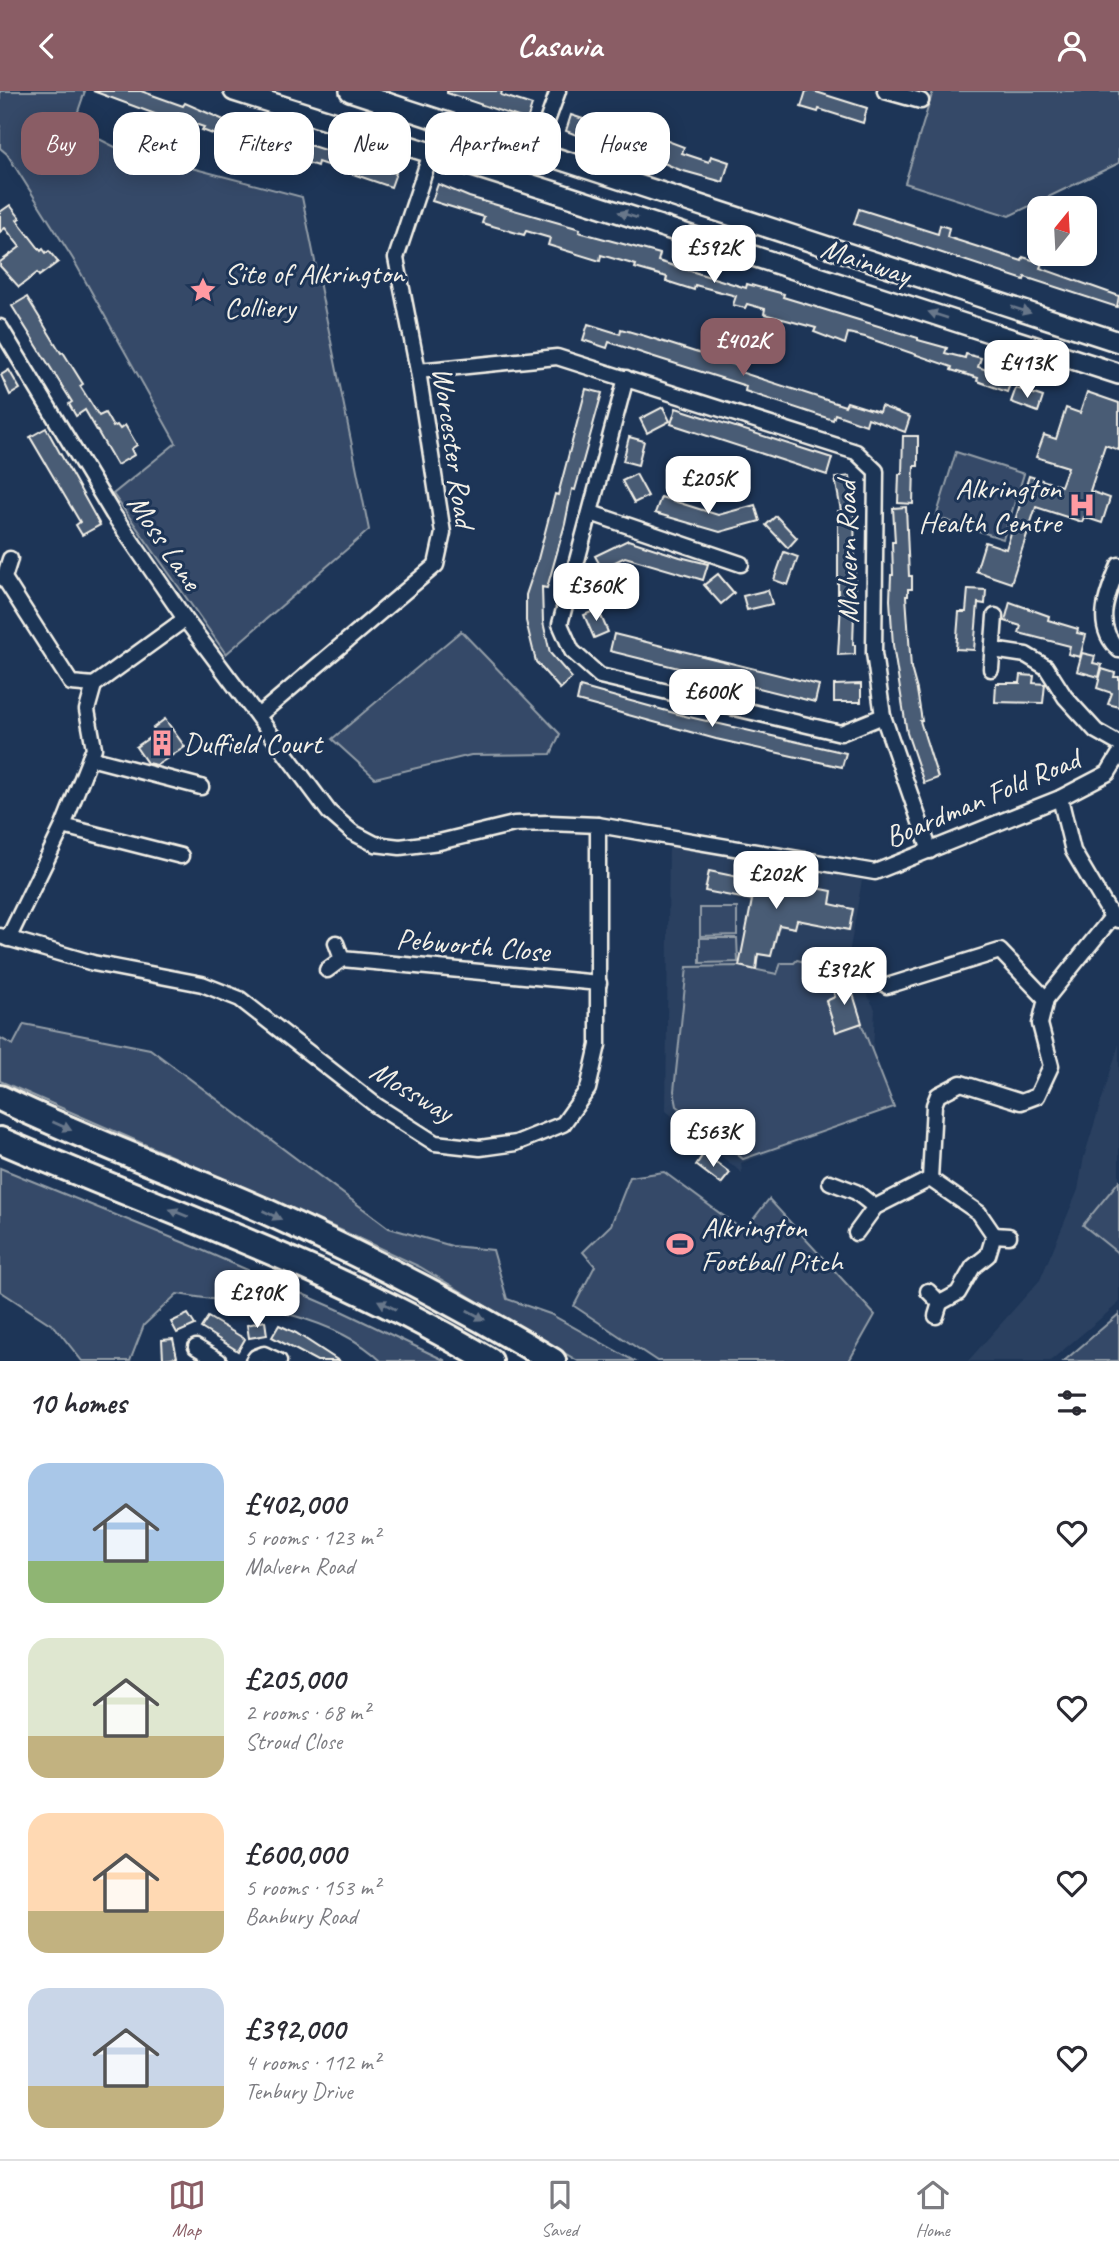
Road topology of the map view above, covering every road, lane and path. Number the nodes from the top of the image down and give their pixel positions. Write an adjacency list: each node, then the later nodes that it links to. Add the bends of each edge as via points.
1 (350, 91): 6 (street, Mainway)
2 (558, 91): 8 (street)
3 (885, 91): 5 (street)
4 (247, 93): 10 (street, Mainway)
5 (921, 101)
6 (385, 102): 7 (street); 9 (street, Mainway)
7 (382, 112)
8 (550, 112)
9 (425, 115)
10 (328, 120)
11 (561, 160): 12 (street, Mainway)
12 (568, 162): 15 (street); 16 (street, Mainway)
13 (425, 171): 20 (street, Worcester Road, via 396,258)
14 (502, 175): 15 (street, Mainway)
15 (558, 193): 17 (street, Mainway, one-way to 15)
16 (877, 263): 17 (street); 19 (street, Mainway, one-way to 19)
17 (867, 292): 21 (street, Mainway, one-way to 17)
18 (1, 332): 28 (street, Moss Lane, via 113,514)
19 (1119, 342)
20 (418, 371): 22 (street, Malvern Road, via 557,357); 33 (street, Worcester Road, via 443,533 436,565)
21 (1119, 374)
22 (626, 378): 23 (street); 34 (street, Malvern Road, via 856,452 876,471 874,653)
23 (591, 513): 25 (street); 34 (street, via 560,624 572,651 600,676 841,733)
24 (10, 558): 32 (street, via 4,577 71,683)
25 (741, 564)
26 (1119, 565): 30 (street, via 1104,610 1104,627)
27 (995, 616): 29 (street)
28 (185, 619): 32 (street); 33 (street, Moss Lane)
29 (993, 650): 31 (street); 35 (street, via 1026,655 1046,667 1096,731)
30 (1119, 650)
31 (991, 669)
32 (94, 685): 37 (street, via 87,710 94,748)
33 (258, 716): 38 (street, Moss Lane)
34 (883, 716): 43 (street, Malvern Road)
35 (1119, 744)
36 (1119, 755): 40 (street, Boardman Fold Road, via 1108,773)
37 (90, 758): 39 (street); 42 (street)
38 (302, 776): 41 (street, Boardman Fold Road, via 329,812 375,844 400,847 439,842 514,824)
39 (201, 787)
40 (1060, 797): 43 (street, Boardman Fold Road); 45 (street, via 1073,851)
41 (598, 825): 43 (street, Boardman Fold Road, via 875,872); 50 (street, Mossway)
42 (63, 826): 44 (street); 46 (street)
43 (930, 851)
44 (181, 856)
45 (1115, 919): 52 (street)
46 (4, 938): 50 (street, Mossway, via 93,963 202,984 240,999 377,1106 435,1143 480,1148 516,1143 564,1124 588,1089 598,1045)
47 (336, 943): 48 (street)
48 (342, 959): 49 (street); 50 (street, Pebworth Close)
49 (327, 970)
50 (599, 983)
51 (887, 986): 52 (street, via 1000,951)
52 (1046, 999): 55 (street, via 1040,1024 1051,1066 1037,1096 1021,1102 961,1083 938,1095)
53 (0, 1098): 67 (highway, one-way to 67, via 377,1264)
54 (0, 1140): 66 (highway, one-way to 54, via 368,1296 271,1252)
55 (930, 1179): 57 (street); 59 (street, via 979,1213)
56 (830, 1182): 57 (street, via 856,1192)
57 (876, 1207): 58 (street)
58 (856, 1233)
59 (994, 1235): 60 (street); 61 (street, via 988,1255 973,1267 958,1293 938,1309)
60 (1009, 1236)
61 (928, 1291)
62 (196, 1347): 64 (street)
63 (274, 1358): 65 (street, via 260,1355)
64 (219, 1361)
65 (253, 1361)
66 (490, 1361)
67 (553, 1361)

